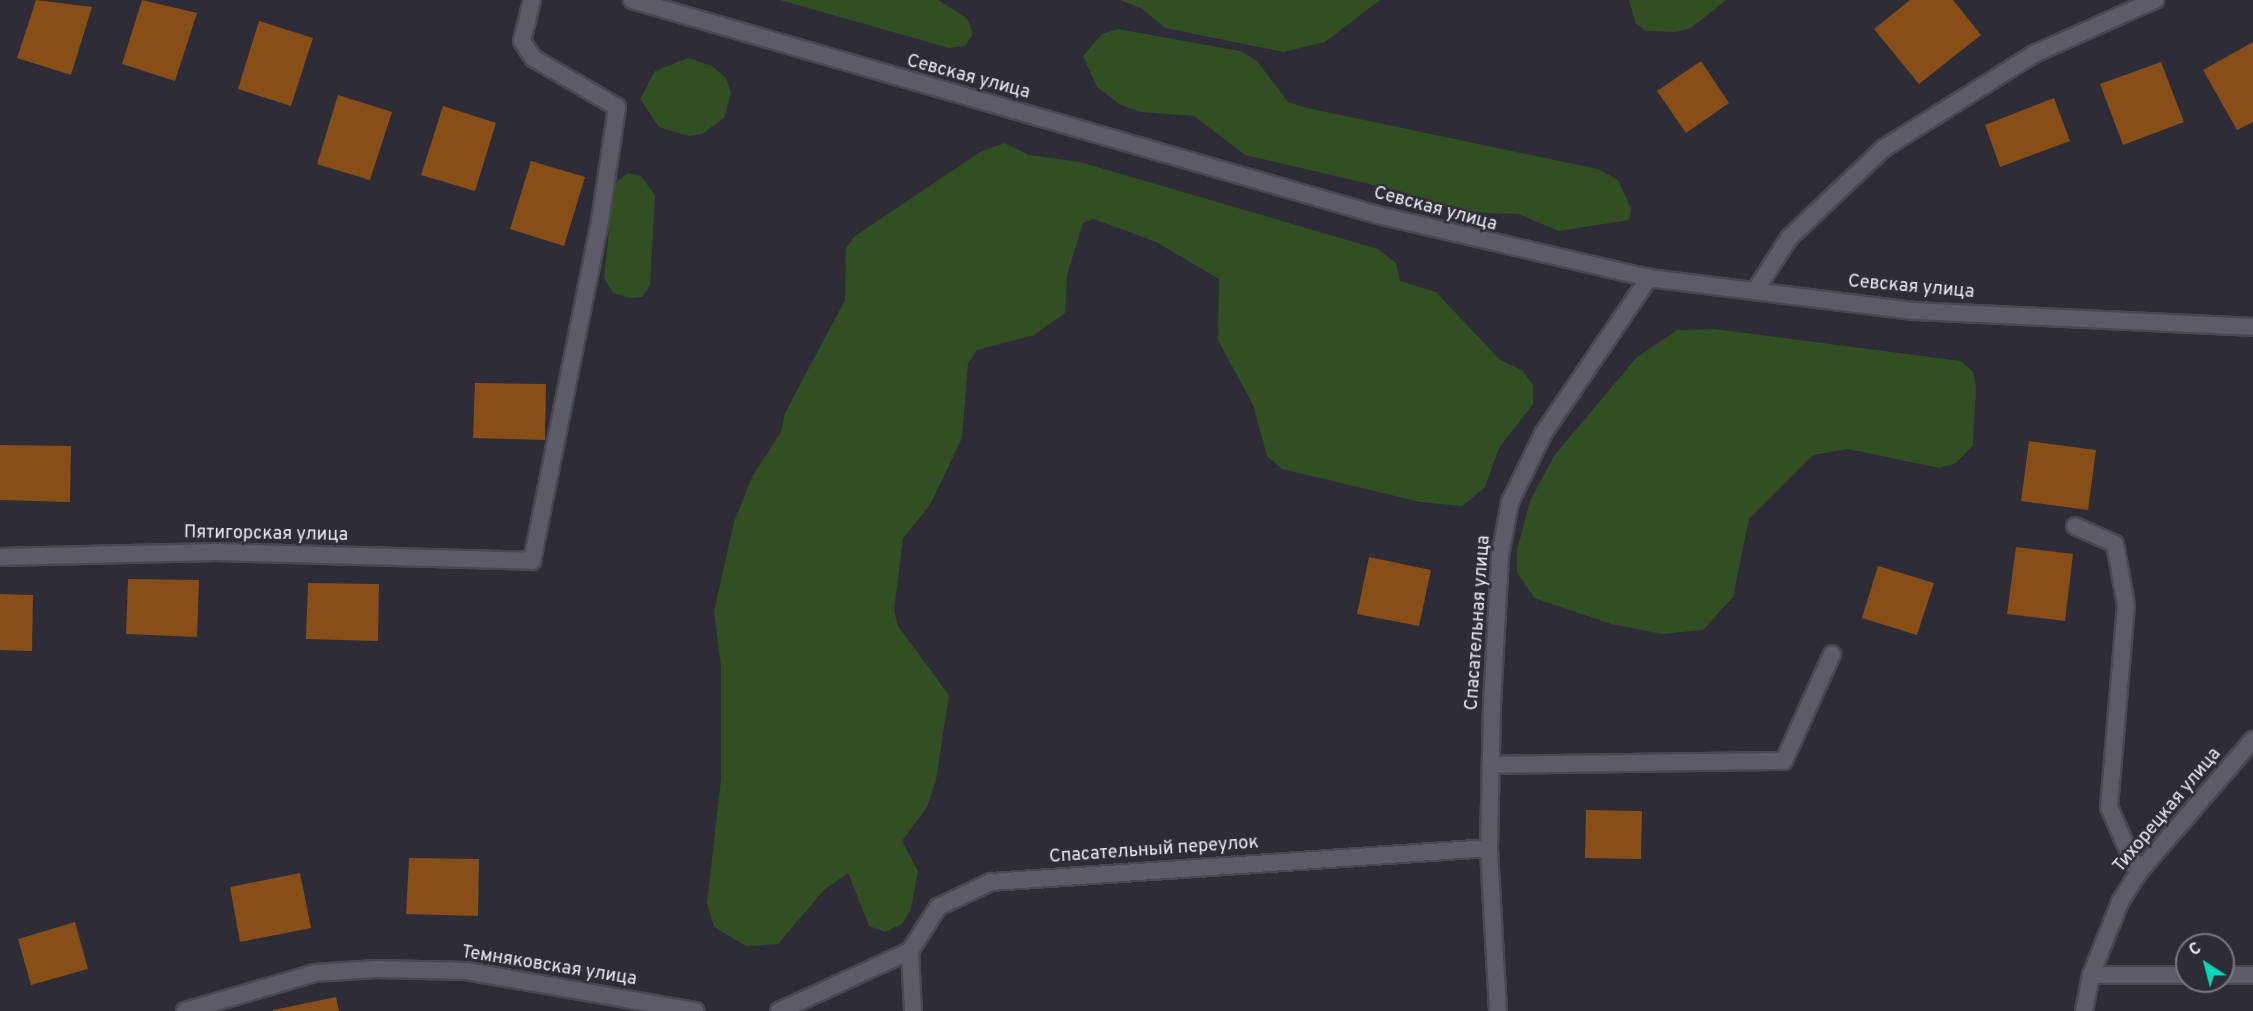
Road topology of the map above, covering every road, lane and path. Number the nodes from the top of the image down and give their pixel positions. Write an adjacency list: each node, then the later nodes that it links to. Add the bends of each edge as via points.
1 (532, 0): 8 (street, Пятигорская улица, via 522,41 533,58 617,107 600,221 532,561 215,552)
2 (632, 0): 4 (street, Севская улица, via 1400,221)
3 (2155, 0): 5 (street, via 2016,64 1893,141 1789,238)
4 (1649, 278): 5 (street, Севская улица); 11 (street, Спасательная улица, via 1543,434 1510,502 1500,556)
5 (1755, 291): 6 (street, Севская улица, via 1914,311)
6 (2253, 327)
7 (2074, 526): 13 (street, via 2115,544 2126,605 2109,807)
8 (0, 556)
9 (1833, 654): 11 (street, via 1784,761)
10 (2253, 741): 13 (street, Тихорецкая улица)
11 (1491, 765): 12 (street, Спасательная улица)
12 (1489, 848): 14 (street, Спасательный переулок, via 991,882 938,907); 23 (street, Спасательная улица)
13 (2138, 873): 15 (street, Тихорецкая улица, via 2120,902)
14 (910, 951): 21 (street); 22 (street)
15 (2091, 975): 16 (street); 24 (street, Тихорецкая улица)
16 (2175, 975)
17 (2235, 975): 18 (street)
18 (2253, 975)
19 (185, 1011): 20 (street, Темняковская улица, via 315,973 376,969 466,971)
20 (696, 1011)
21 (779, 1011)
22 (913, 1011)
23 (1498, 1011)
24 (2084, 1011)

